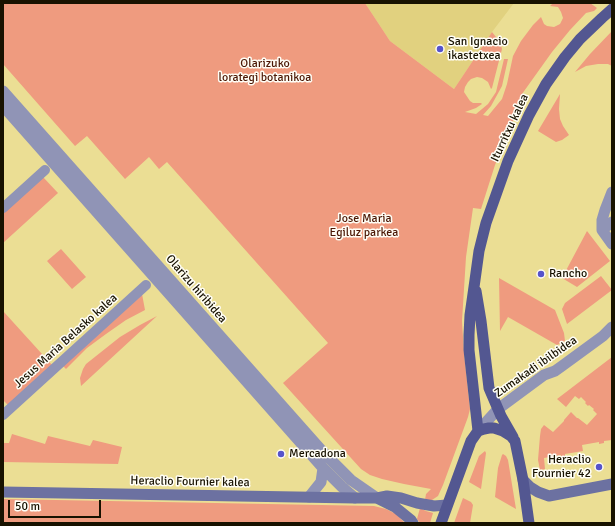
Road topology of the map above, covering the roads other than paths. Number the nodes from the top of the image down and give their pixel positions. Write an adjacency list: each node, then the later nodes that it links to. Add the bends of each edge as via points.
1 (612, 9): 10 (main road, Iturritxu kalea, via 565,57 528,115 486,223)
2 (3, 91): 23 (street, Olarizu hiribidea, via 323,452 351,480)
3 (3, 106): 17 (street, Olarizu hiribidea)
4 (44, 170): 6 (street)
5 (612, 192): 8 (street, via 602,220)
6 (3, 208)
7 (612, 222): 8 (street)
8 (602, 230): 9 (street)
9 (612, 244)
10 (475, 280): 13 (main road, Iturritxu kalea, via 489,388); 15 (main road, Iturritxu kalea, via 469,350)
11 (146, 285): 14 (street, Jesus Maria Belasko kalea)
12 (612, 326): 13 (street, Zumakadi ibilbidea, via 603,336 562,366 544,375)
13 (498, 409): 15 (street, Zumakadi ibilbidea); 16 (main road, Iturritxu kalea)
14 (3, 415)
15 (478, 431): 16 (main road, via 494,428 508,434); 24 (main road, via 471,441)
16 (515, 441): 18 (main road, Iturritxu kalea)
17 (323, 468): 21 (street, via 321,482); 22 (street, Olarizu hiribidea)
18 (523, 480): 19 (main road, via 538,492 549,496); 27 (main road, Iturritxu kalea)
19 (612, 484)
20 (3, 492): 21 (main road, Heraclio Fournier kalea)
21 (309, 497): 22 (main road, Heraclio Fournier kalea)
22 (355, 498): 23 (main road, Heraclio Fournier kalea)
23 (377, 498): 24 (main road, Heraclio Fournier kalea, via 387,496 434,506); 25 (main road, Heraclio Fournier kalea, via 395,507)
24 (447, 505): 26 (main road)
25 (413, 523)
26 (441, 523)
27 (529, 523)

